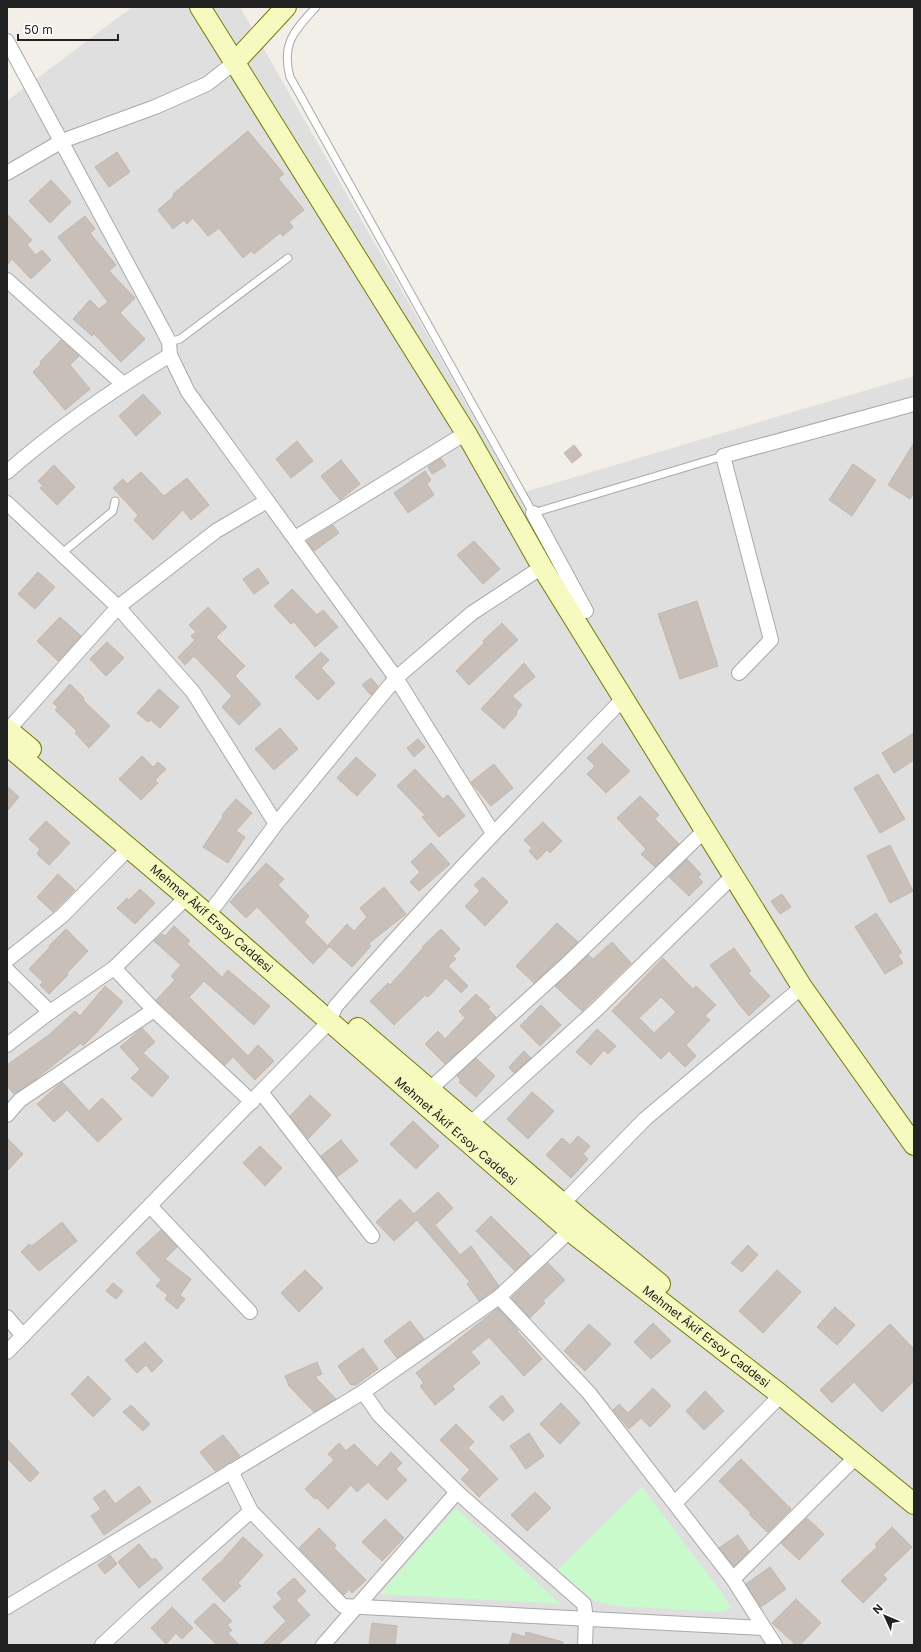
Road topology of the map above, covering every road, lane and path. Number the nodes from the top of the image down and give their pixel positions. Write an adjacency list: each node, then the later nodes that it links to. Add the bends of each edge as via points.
1 (200, 7): 5 (main road)
2 (286, 7): 5 (main road)
3 (316, 7): 19 (lane, via 289,41 286,63 290,77)
4 (7, 42): 6 (street)
5 (234, 63): 6 (street, via 207,84 155,107); 13 (main road)
6 (62, 141): 7 (street); 10 (street)
7 (7, 173)
8 (288, 258): 10 (lane, via 180,338)
9 (7, 280): 11 (street)
10 (169, 349): 11 (street); 17 (street, via 188,392)
11 (123, 384): 15 (street)
12 (914, 404): 14 (street)
13 (466, 433): 20 (street); 22 (main road)
14 (723, 456): 19 (lane); 25 (street, via 771,640)
15 (7, 472)
16 (115, 501): 21 (lane, via 113,511)
17 (267, 501): 20 (street); 23 (street, via 216,531)
18 (7, 503): 21 (street)
19 (533, 513): 24 (street)
20 (295, 538): 26 (street)
21 (61, 554): 23 (street)
22 (542, 567): 26 (street, via 472,613); 27 (main road)
23 (118, 607): 28 (street); 29 (street, via 193,692)
24 (586, 611)
25 (739, 673)
26 (396, 678): 29 (street); 31 (street)
27 (624, 698): 30 (main road); 31 (street)
28 (7, 735): 32 (main road, Mehmet Âkif Ersoy Caddesi); 35 (main road, Mehmet Âkif Ersoy Caddesi)
29 (276, 824): 35 (street)
30 (705, 830): 33 (main road); 44 (street, via 566,965)
31 (493, 833): 42 (street, via 412,920)
32 (129, 848): 34 (main road, Mehmet Âkif Ersoy Caddesi); 36 (street, via 62,916)
33 (733, 876): 39 (main road); 47 (street, via 595,1011)
34 (187, 897): 37 (street); 42 (main road, Mehmet Âkif Ersoy Caddesi)
35 (215, 906): 42 (main road, Mehmet Âkif Ersoy Caddesi)
36 (7, 960)
37 (114, 968): 40 (street); 41 (street)
38 (7, 970): 41 (street)
39 (802, 987): 48 (main road); 49 (street, via 645,1119)
40 (154, 1010): 45 (street); 46 (street, via 20,1100)
41 (50, 1012): 43 (street)
42 (332, 1014): 44 (main road, Mehmet Âkif Ersoy Caddesi); 45 (street); 51 (main road, Mehmet Âkif Ersoy Caddesi)
43 (7, 1045)
44 (430, 1090): 47 (main road, Mehmet Âkif Ersoy Caddesi)
45 (256, 1097): 50 (street); 52 (street)
46 (7, 1115)
47 (471, 1123): 49 (main road, Mehmet Âkif Ersoy Caddesi)
48 (914, 1145)
49 (562, 1204): 51 (main road, Mehmet Âkif Ersoy Caddesi)
50 (150, 1206): 54 (street); 56 (street)
51 (576, 1225): 53 (street); 59 (main road, Mehmet Âkif Ersoy Caddesi); 62 (main road, Mehmet Âkif Ersoy Caddesi)
52 (372, 1236)
53 (499, 1297): 58 (street); 64 (street, via 589,1393)
54 (250, 1312)
55 (7, 1317): 56 (street)
56 (23, 1336): 57 (street)
57 (7, 1352)
58 (363, 1392): 61 (street); 63 (street, via 379,1415)
59 (781, 1394): 60 (main road, Mehmet Âkif Ersoy Caddesi); 64 (street)
60 (856, 1457): 65 (main road, Mehmet Âkif Ersoy Caddesi); 67 (street)
61 (231, 1471): 66 (street); 69 (street)
62 (914, 1488)
63 (457, 1492): 68 (street); 70 (street, via 584,1604)
64 (675, 1503): 67 (street)
65 (914, 1504)
66 (251, 1511): 68 (street, via 343,1606); 72 (street)
67 (733, 1579): 71 (street)
68 (356, 1606): 70 (street); 73 (street)
69 (7, 1607)
70 (586, 1619): 71 (street); 74 (street)
71 (763, 1628): 75 (street)
72 (102, 1645)
73 (323, 1645)
74 (585, 1645)
75 (775, 1645)

